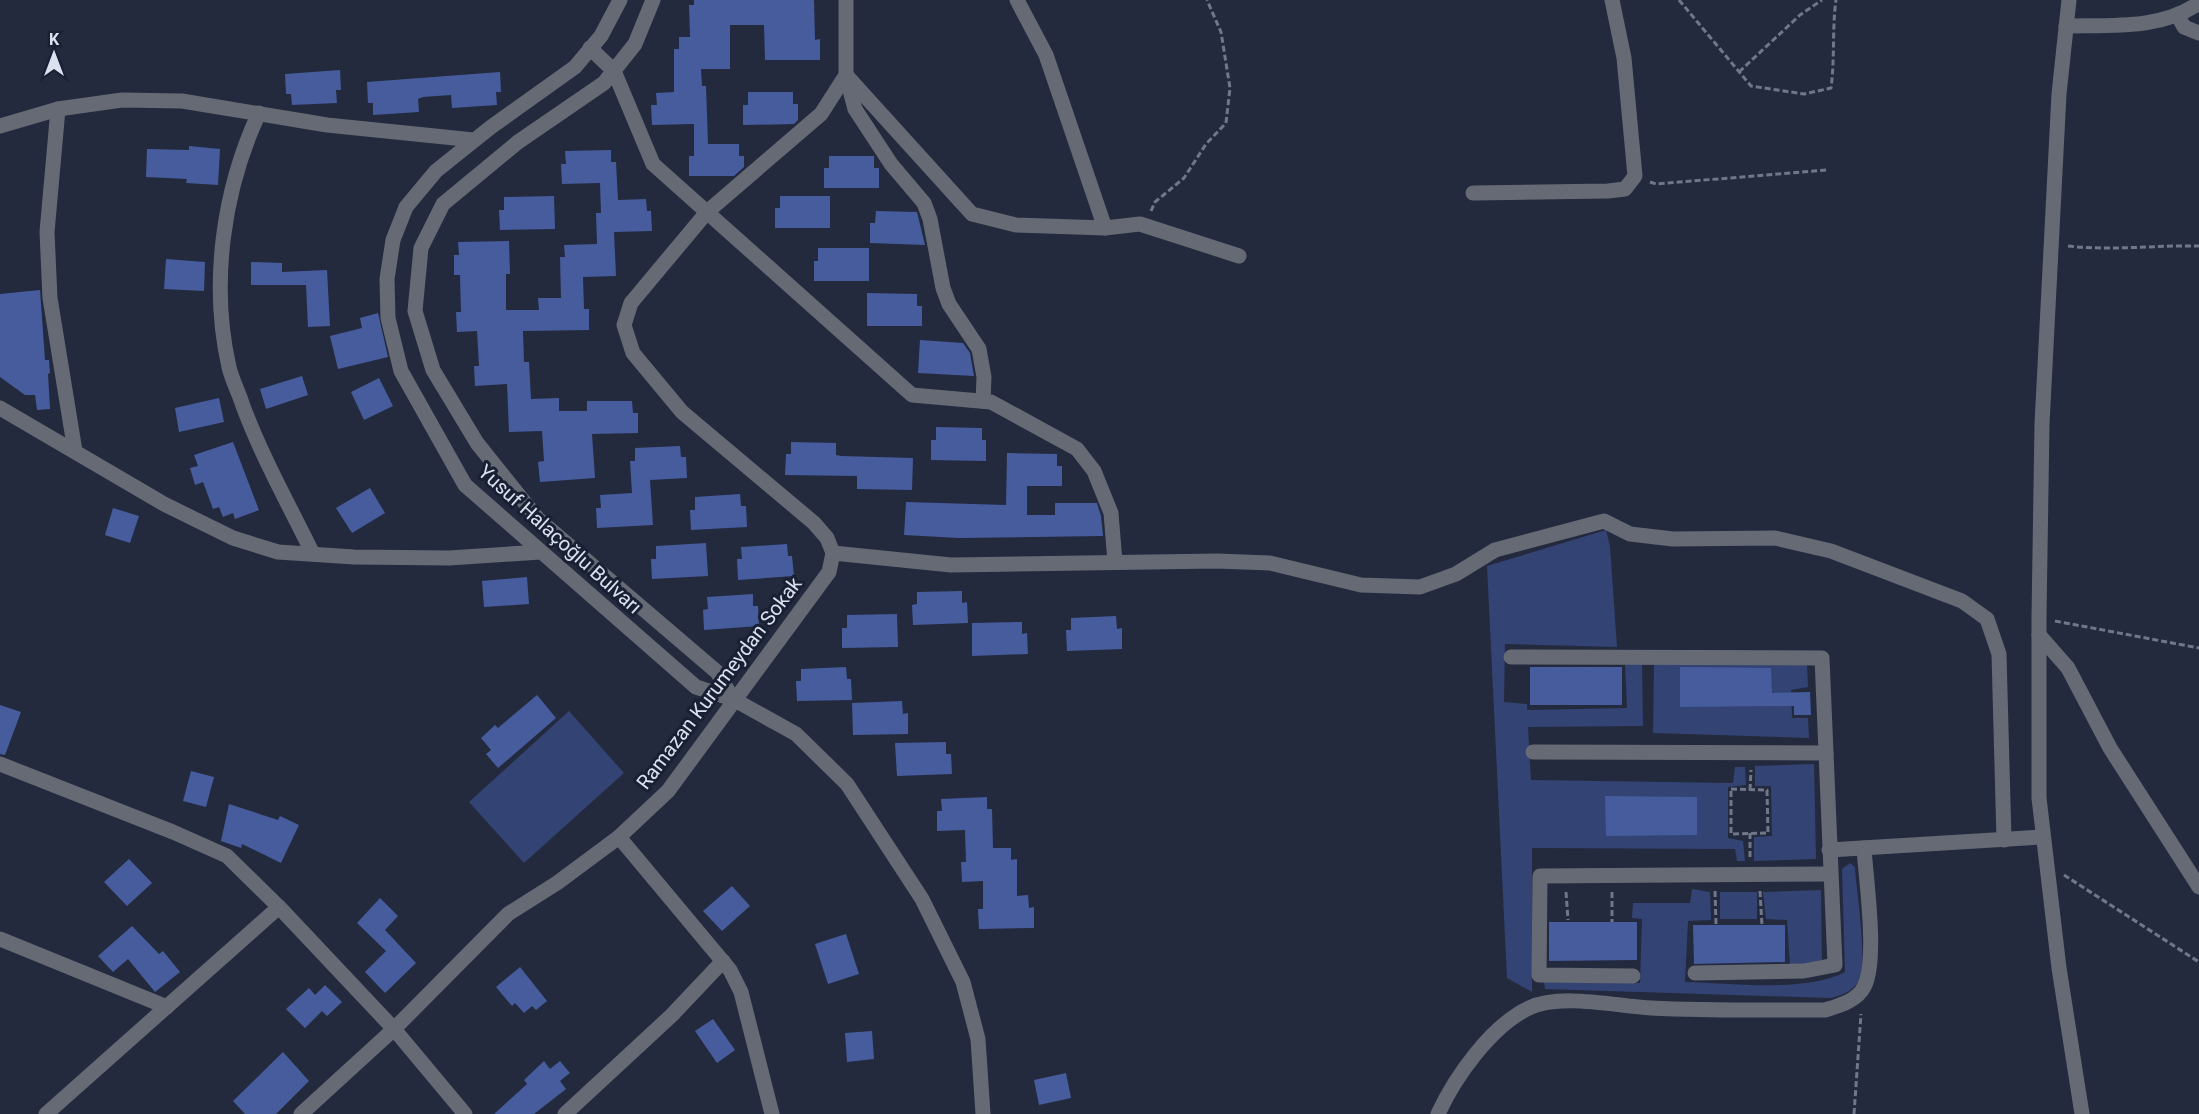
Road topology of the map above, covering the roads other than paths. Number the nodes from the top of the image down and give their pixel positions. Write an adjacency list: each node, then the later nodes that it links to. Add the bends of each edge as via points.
1 (620, 0): 11 (street, Yusuf Halaçoğlu Bulvarı)
2 (652, 0): 12 (street, Yusuf Halaçoğlu Bulvarı, via 635,44)
3 (846, 0): 13 (street)
4 (1017, 0): 20 (street, via 1046,55)
5 (1612, 0): 18 (street, via 1624,58 1635,176 1625,189 1608,191)
6 (2069, 0): 9 (street)
7 (2199, 3): 8 (street)
8 (2178, 16): 9 (street, via 2145,23); 10 (street, via 2184,27)
9 (2066, 26): 29 (street, via 2042,424)
10 (2199, 33)
11 (590, 48): 12 (street); 17 (street, Yusuf Halaçoğlu Bulvarı, via 575,67)
12 (614, 71): 19 (street, via 653,164); 31 (street, Yusuf Halaçoğlu Bulvarı, via 604,83 518,142 443,204 421,248 415,311 433,370 477,443 538,519 717,672)
13 (846, 75): 19 (street, via 821,114); 20 (street, via 972,214 1016,225); 22 (street, via 855,110 891,164 924,203 949,304 979,349)
14 (58, 110): 15 (street, via 122,100 182,101); 16 (street); 24 (street, via 47,232 50,298)
15 (259, 113): 17 (street, via 327,125); 27 (street, via 245,144 223,241 220,309 229,369 254,435)
16 (0, 126)
17 (474, 141): 25 (street, Yusuf Halaçoğlu Bulvarı, via 436,171 406,207 391,250 388,318 401,371 465,485)
18 (1473, 193)
19 (707, 212): 22 (street, via 912,395); 26 (street, via 631,303 624,325 633,353 682,412 814,523)
20 (1105, 228): 21 (street, via 1146,226)
21 (1239, 256)
22 (983, 401): 28 (street, via 1077,449 1094,471 1111,513)
23 (0, 408): 24 (street)
24 (75, 451): 27 (street, via 164,504 232,538 278,552)
25 (540, 552): 27 (street, via 449,558); 31 (street, Yusuf Halaçoğlu Bulvarı, via 696,687)
26 (833, 553): 28 (street, via 951,565); 31 (street, Ramazan Kurumeydan Sokak, via 829,572)
27 (313, 554)
28 (1115, 562): 37 (street, via 1270,563 1361,585 1420,588 1456,574 1495,550 1604,521 1630,534 1673,539 1775,538 1832,551 1962,601 1987,619 1999,654)
29 (2038, 635): 36 (street); 41 (street, via 2068,668 2110,748)
30 (1511, 657): 33 (street, via 1822,658)
31 (734, 699): 35 (street, Ramazan Kurumeydan Sokak, via 668,791); 54 (street, Yusuf Halaçoğlu Bulvarı, via 796,734 847,784 922,899 963,982 978,1039)
32 (1533, 752): 33 (street)
33 (1826, 753): 39 (street)
34 (0, 764): 42 (street, via 227,856)
35 (619, 837): 44 (street); 48 (street, Ramazan Kurumeydan Sokak, via 508,914)
36 (2042, 837): 37 (street); 56 (street)
37 (2004, 840): 38 (street)
38 (1864, 848): 39 (street); 55 (street, via 1870,950 1863,988 1847,1003 1825,1010 1652,1008 1551,1001 1512,1017 1450,1088)
39 (1829, 850): 40 (street)
40 (1830, 874): 45 (street, via 1835,965 1804,971); 46 (street, via 1540,876 1539,975)
41 (2199, 887)
42 (279, 907): 47 (street); 48 (street)
43 (0, 939): 47 (street)
44 (723, 961): 52 (street, via 672,1015); 53 (street, via 741,992)
45 (1695, 973)
46 (1633, 976)
47 (167, 1007): 49 (street)
48 (394, 1029): 50 (street, Ramazan Kurumeydan Sokak); 51 (street)
49 (46, 1114)
50 (301, 1114)
51 (465, 1114)
52 (565, 1114)
53 (772, 1114)
54 (982, 1114)
55 (1438, 1114)
56 (2082, 1114)

